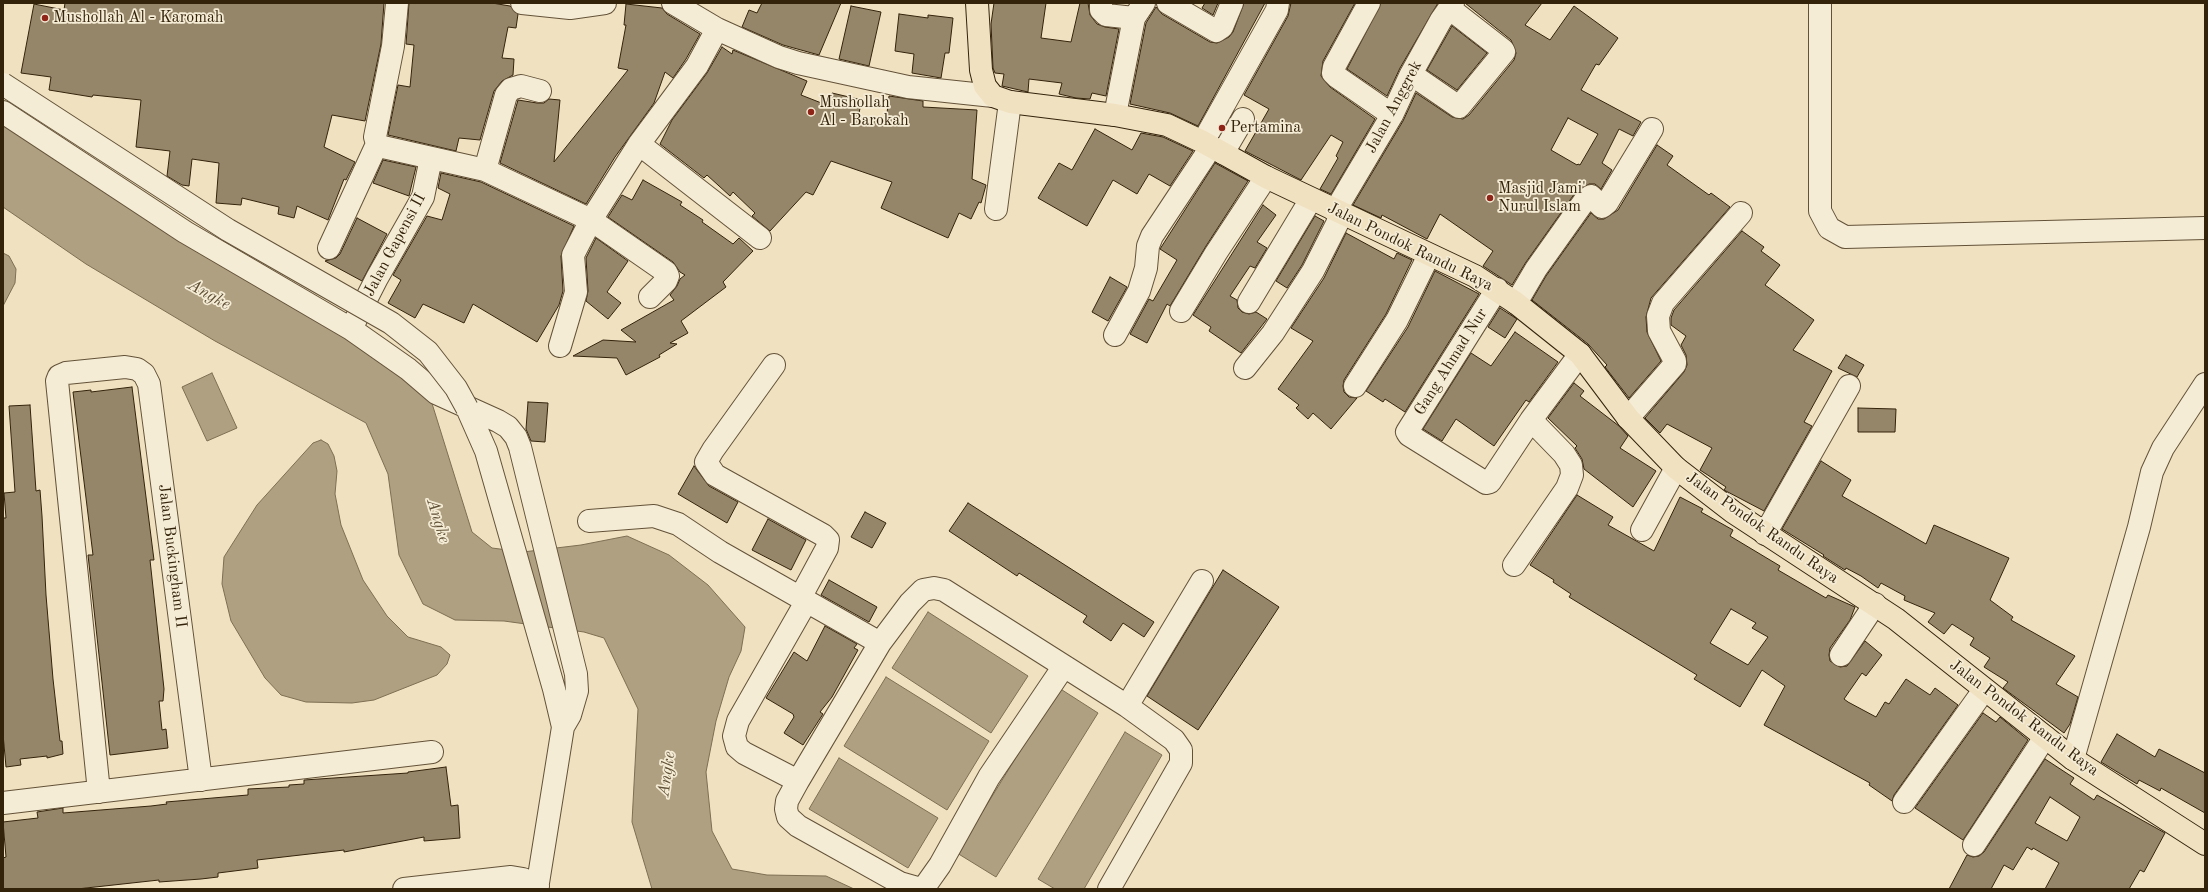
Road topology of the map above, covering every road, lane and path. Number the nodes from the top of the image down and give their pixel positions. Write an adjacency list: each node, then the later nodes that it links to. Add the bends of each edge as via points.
1 (397, 3): 24 (street, via 392,46 375,137)
2 (522, 3): 3 (street, via 570,8)
3 (605, 3)
4 (673, 3): 14 (street)
5 (977, 3): 18 (main road, via 981,70 986,86)
6 (1102, 3): 13 (street, via 1101,10 1106,15)
7 (1168, 3): 8 (street, via 1216,31 1222,27)
8 (1232, 3)
9 (1369, 3): 21 (street, via 1333,73)
10 (1820, 3): 35 (street, via 1820,211 1829,228 1845,237)
11 (1278, 6): 26 (street)
12 (1451, 6): 15 (street, Jalan Anggrek); 15 (street, via 1504,52 1459,107)
13 (1139, 11): 20 (street)
14 (717, 29): 18 (street, via 798,63 908,87); 25 (street, via 697,66)
15 (1411, 74): 21 (street, Jalan Anggrek)
16 (3, 84): 68 (street, bridge, via 228,230 390,323 428,352 456,388 486,451)
17 (540, 91): 28 (street, via 521,86 511,89 506,95)
18 (1002, 99): 20 (main road, Jalan Pondok Randu Raya); 31 (street)
19 (3, 112): 44 (street, via 185,232)
20 (1115, 115): 26 (main road, Jalan Pondok Randu Raya, via 1167,125)
21 (1392, 116): 32 (street, Jalan Anggrek)
22 (1243, 119): 26 (street)
23 (1652, 129): 42 (street, via 1607,203 1602,207 1591,196 1585,200 1536,269)
24 (377, 144): 27 (street); 37 (street, via 342,223)
25 (639, 144): 34 (street); 36 (street)
26 (1212, 147): 29 (main road, Jalan Pondok Randu Raya); 45 (street, via 1152,236 1148,246 1146,268 1138,291)
27 (431, 158): 28 (street); 44 (street, Jalan Gapensi II, via 423,197 376,278)
28 (485, 170): 34 (street)
29 (1266, 177): 30 (main road, Jalan Pondok Randu Raya); 43 (street)
30 (1311, 199): 32 (main road, Jalan Pondok Randu Raya); 41 (street)
31 (996, 209)
32 (1339, 212): 38 (main road, Jalan Pondok Randu Raya); 49 (street, Jalan Anggrek, via 1309,277 1273,333)
33 (1741, 213): 53 (street, via 1663,302 1658,316 1659,331 1675,364)
34 (591, 220): 40 (street, via 666,272 666,281); 46 (street, via 573,255 576,292)
35 (2205, 228)
36 (760, 238)
37 (328, 248)
38 (1429, 255): 39 (main road, Jalan Pondok Randu Raya, via 1475,276); 51 (street, via 1397,320)
39 (1496, 290): 42 (main road, Jalan Pondok Randu Raya); 54 (street, Gang Ahmad Nur, via 1408,430 1409,435 1486,483 1490,482)
40 (650, 297)
41 (1249, 302)
42 (1516, 303): 47 (main road, Jalan Pondok Randu Raya)
43 (1181, 312)
44 (351, 329): 68 (street, via 408,369 436,393 508,427 520,447 576,674 577,691)
45 (1115, 335)
46 (560, 346)
47 (1580, 354): 53 (main road, Jalan Pondok Randu Raya); 54 (street)
48 (774, 365): 61 (street, via 706,462 715,475 828,540 827,548)
49 (1245, 368)
50 (2205, 384): 71 (street, via 2163,448 2152,472 2139,527)
51 (1355, 386)
52 (1849, 386): 58 (street)
53 (1628, 418): 55 (main road, Jalan Pondok Randu Raya)
54 (1531, 420): 59 (street, via 1564,454 1571,465 1572,475 1568,488)
55 (1676, 468): 57 (street); 58 (main road, Jalan Pondok Randu Raya)
56 (589, 521): 61 (street, via 654,516 678,524 720,552)
57 (1642, 530)
58 (1765, 534): 62 (main road, Jalan Pondok Randu Raya)
59 (1514, 565)
60 (1202, 582): 67 (street)
61 (803, 600): 63 (street); 73 (street, via 738,721 734,736 737,747 744,753)
62 (1875, 604): 64 (street); 66 (main road, Jalan Pondok Randu Raya)
63 (880, 643): 65 (street, via 910,602 924,590 934,588 944,590); 73 (street)
64 (1841, 655)
65 (1064, 666): 67 (street); 82 (street, via 989,777 940,865)
66 (1984, 690): 69 (main road, Jalan Pondok Randu Raya); 75 (street)
67 (1128, 706): 83 (street, via 1174,740 1181,750 1181,763)
68 (563, 727): 80 (street, via 542,861)
69 (2045, 737): 71 (main road, Jalan Pondok Randu Raya); 78 (street)
70 (432, 752): 72 (street)
71 (2073, 759): 77 (main road, Jalan Pondok Randu Raya)
72 (201, 780): 74 (street); 74 (street, Jalan Buckingham II, via 152,397 144,374 137,369 106,368 62,374 57,381)
73 (798, 781): 82 (street, via 787,801 786,809 791,822 900,883)
74 (99, 792): 76 (street)
75 (1904, 802)
76 (3, 803)
77 (2205, 844)
78 (1974, 845)
79 (470, 885): 80 (street, via 511,877); 81 (street)
80 (530, 886)
81 (404, 889)
82 (922, 889)
83 (1109, 889)

